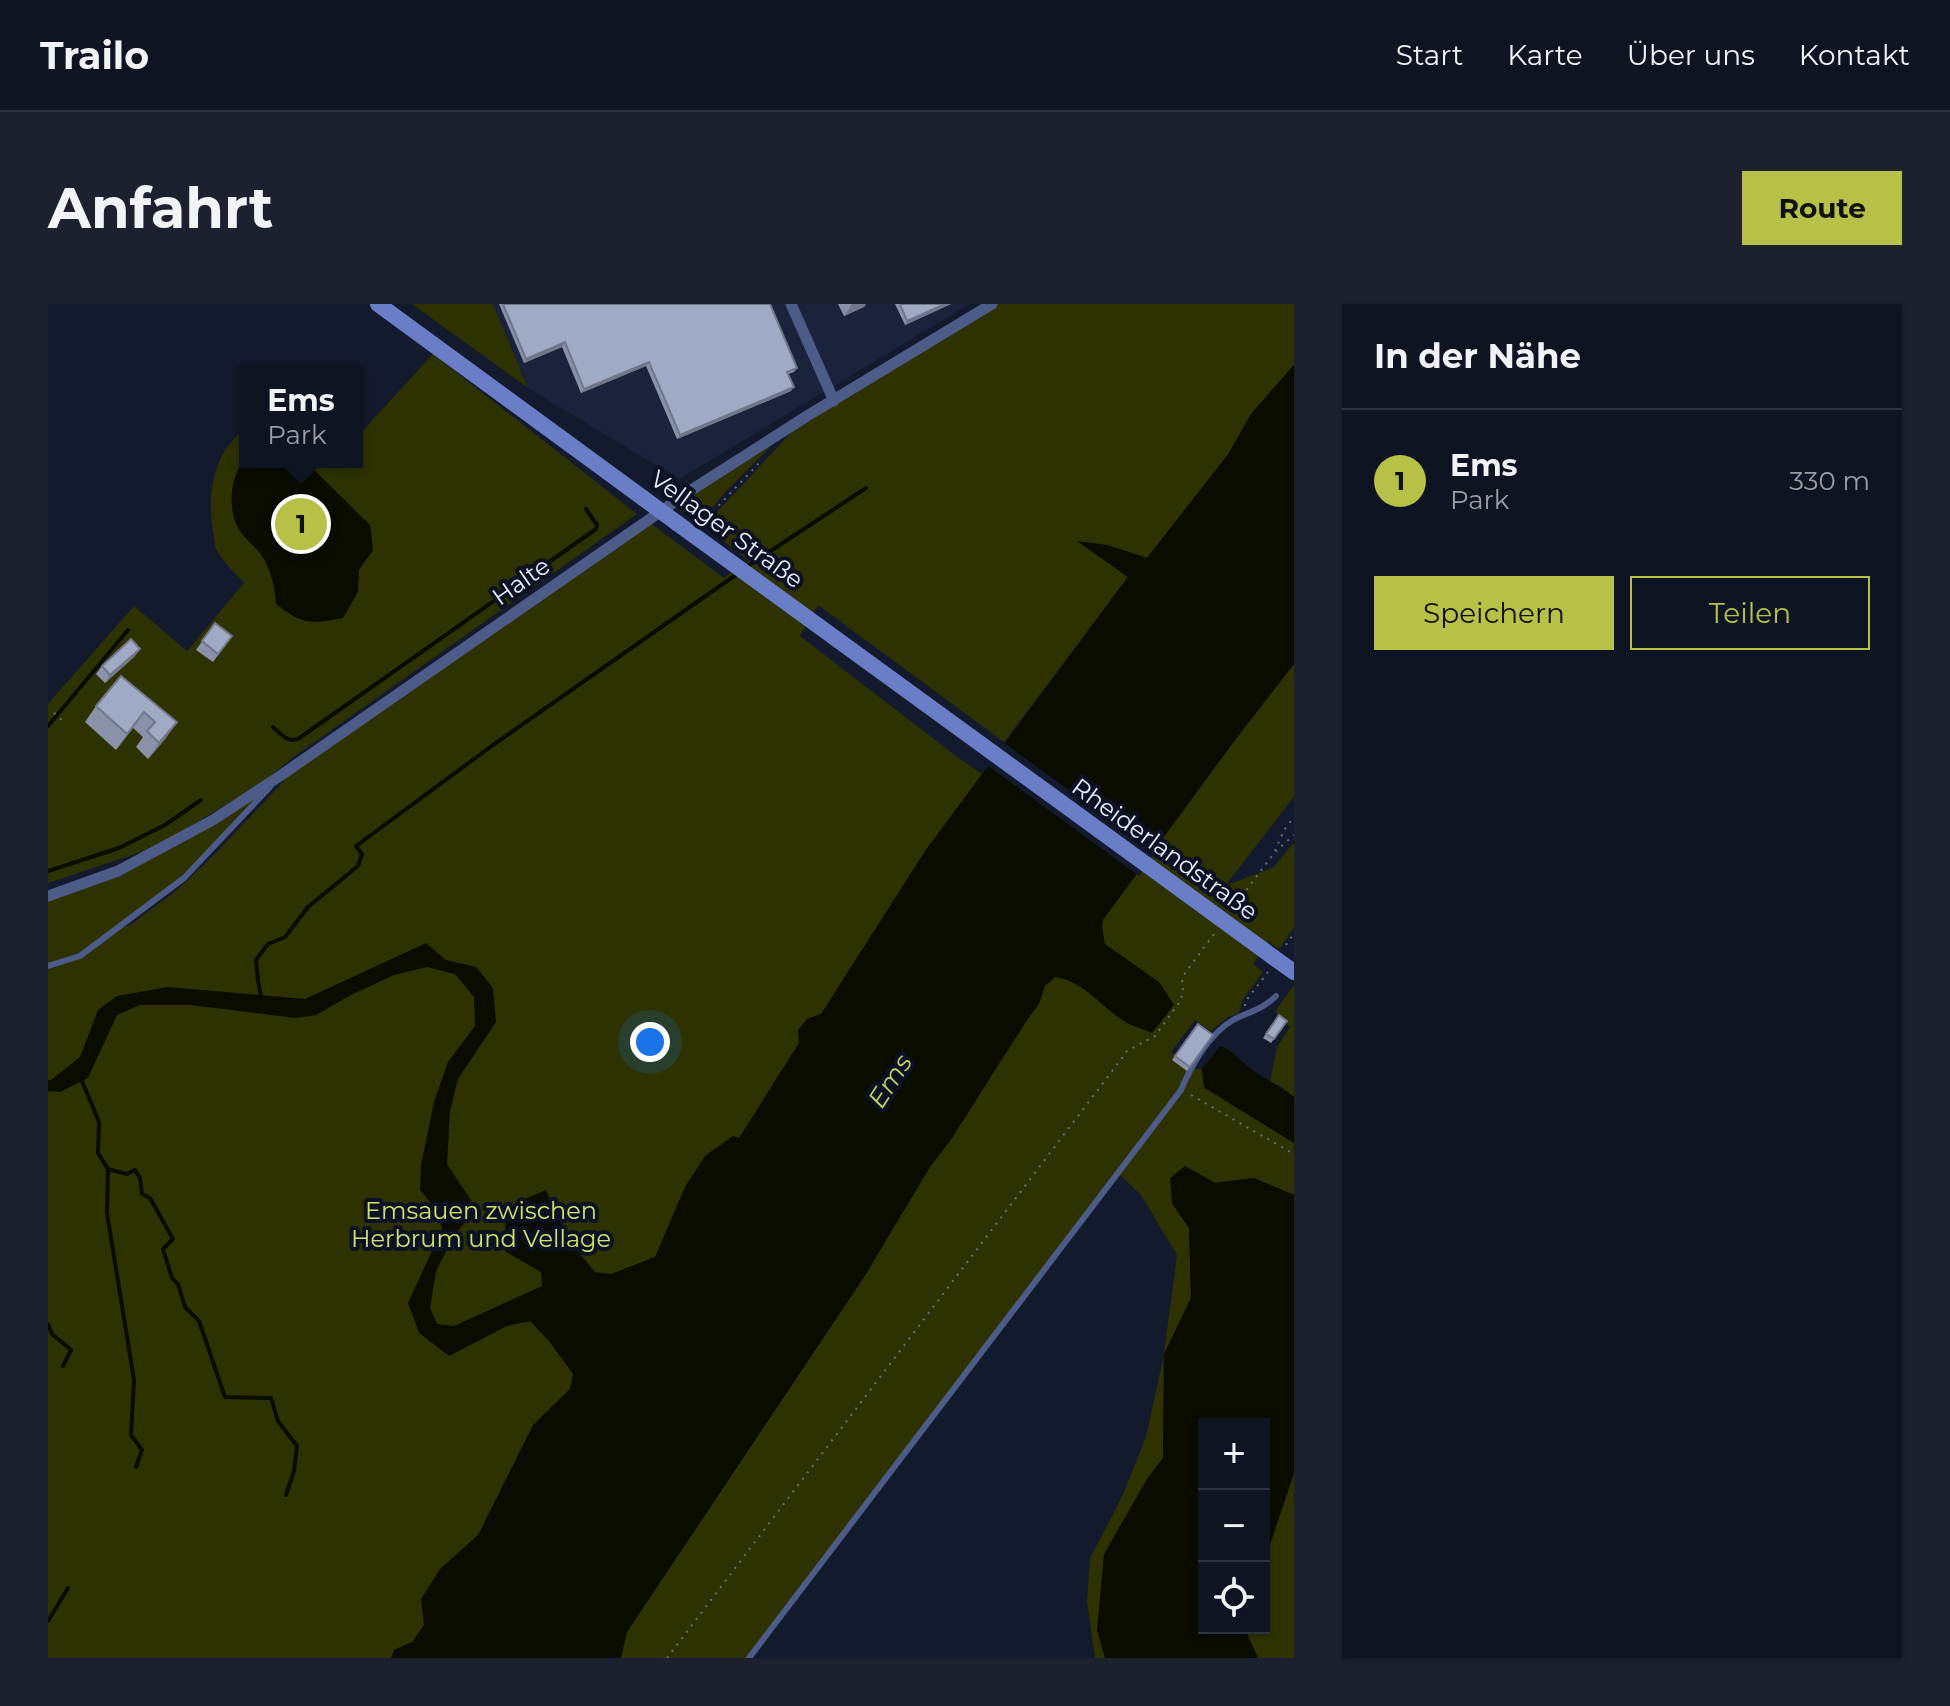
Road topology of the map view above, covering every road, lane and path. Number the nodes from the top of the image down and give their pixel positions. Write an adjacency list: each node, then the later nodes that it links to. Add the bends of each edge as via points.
1 (378, 304): 10 (main road, Vellager Straße, bridge)
2 (791, 304): 4 (street)
3 (992, 304): 4 (street, Halte)
4 (834, 401): 9 (street, Halte, via 671,503)
5 (767, 454): 6 (path)
6 (699, 526)
7 (54, 713): 8 (path)
8 (65, 723)
9 (280, 776): 14 (street, Halte, via 213,820 118,871); 19 (lane, via 184,878 80,956)
10 (1047, 793): 18 (main road, Rheiderlandstraße, bridge)
11 (1294, 817): 13 (path)
12 (1294, 835): 13 (path)
13 (1275, 852): 15 (path)
14 (48, 896)
15 (1230, 912)
16 (1221, 924): 25 (path, via 1185,973 1181,1000 1155,1036 1127,1051)
17 (1294, 933): 18 (path)
18 (1277, 955): 20 (main road, Rheiderlandstraße); 22 (path, via 1245,1002)
19 (48, 966)
20 (1294, 972)
21 (1276, 996): 22 (lane)
22 (1246, 1015): 23 (lane, via 1218,1032 1189,1070)
23 (1181, 1090): 24 (path); 26 (lane)
24 (1294, 1154)
25 (667, 1658)
26 (749, 1658)

